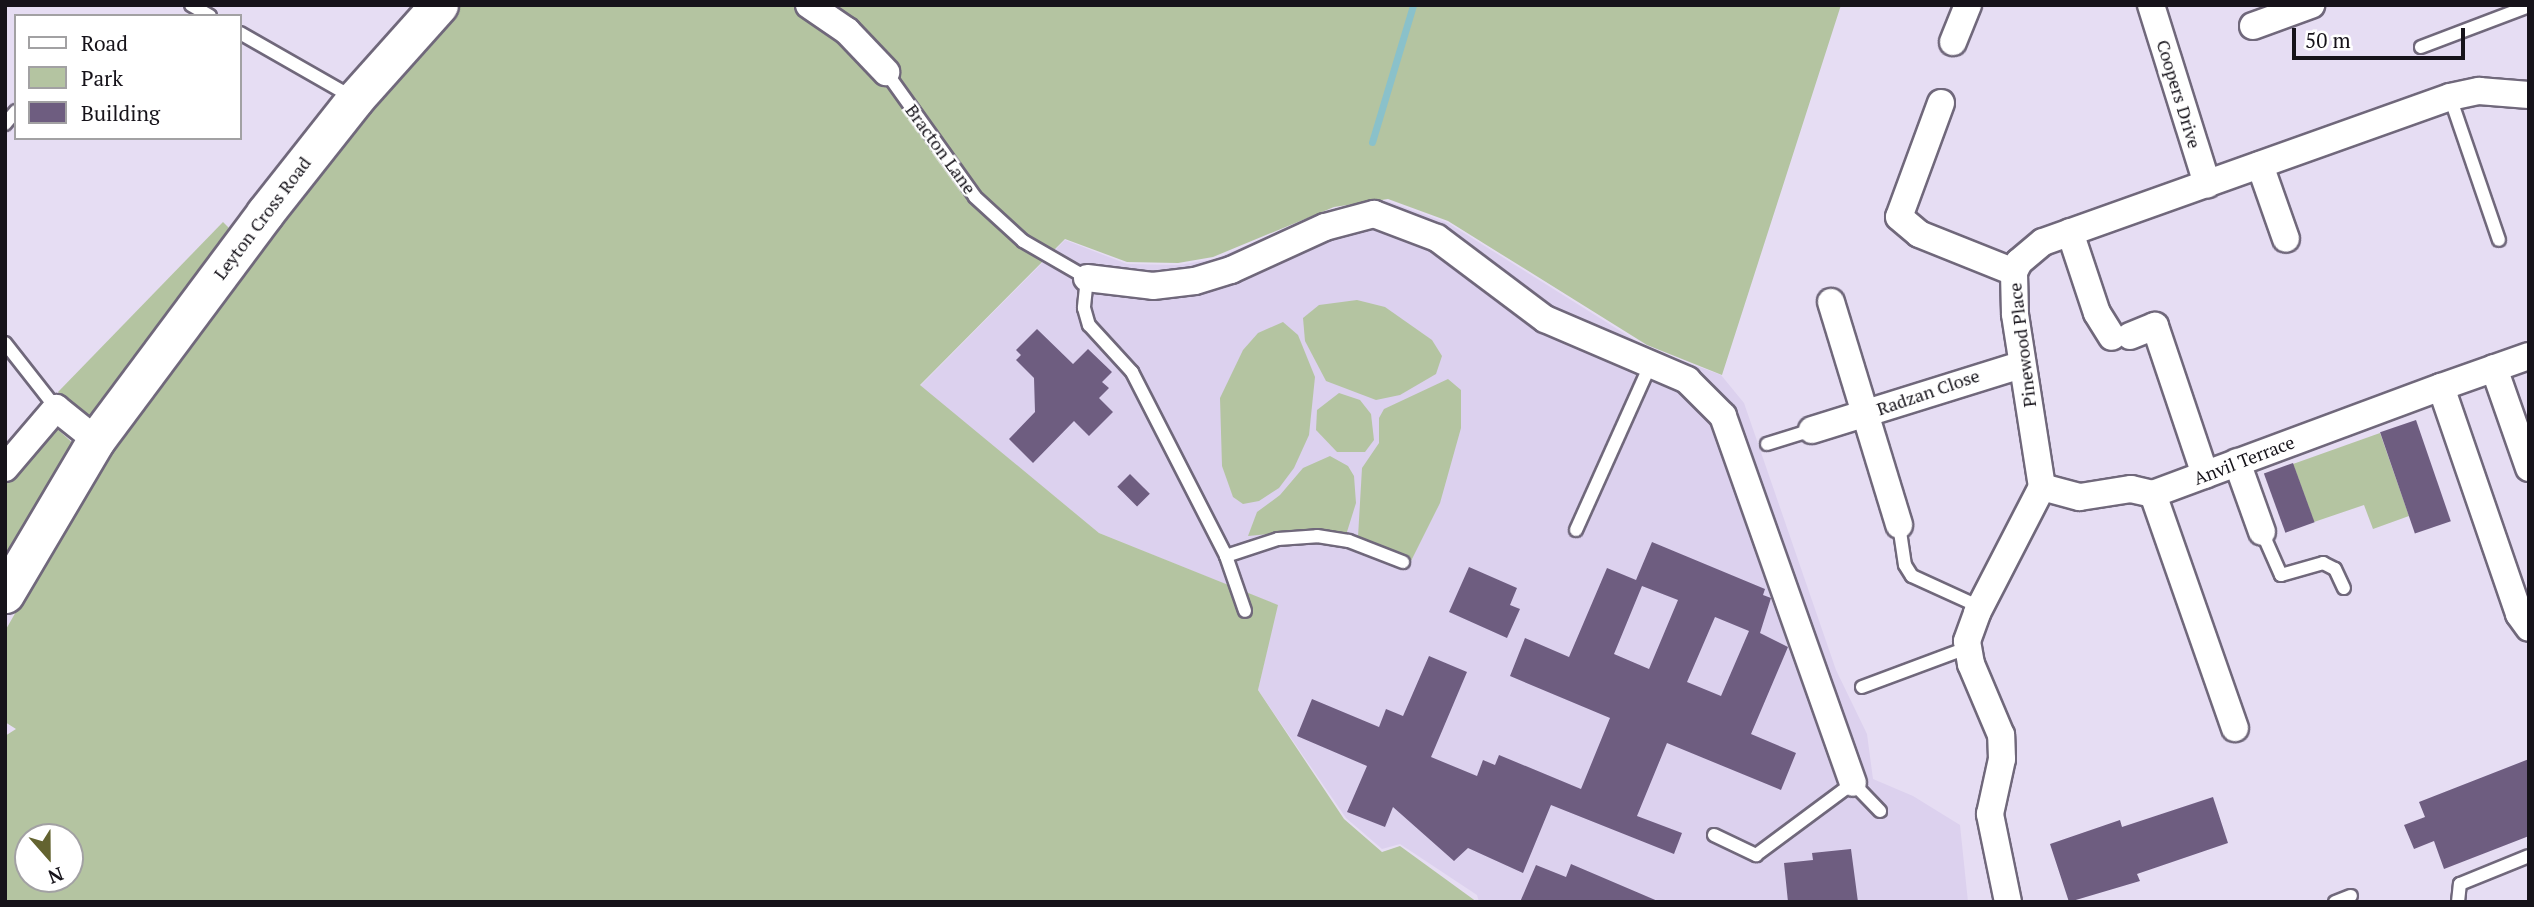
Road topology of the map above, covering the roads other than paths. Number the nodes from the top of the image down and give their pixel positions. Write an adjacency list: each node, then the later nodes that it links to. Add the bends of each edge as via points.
1 (191, 5): 8 (lane)
2 (439, 5): 16 (street, Leyton Cross Road)
3 (808, 5): 13 (street, Bracton Lane, via 847,31)
4 (1968, 5): 11 (street)
5 (2151, 5): 19 (street, Coopers Drive)
6 (2311, 5): 9 (street)
7 (2529, 6): 12 (lane)
8 (207, 14)
9 (2253, 26)
10 (242, 34): 16 (lane)
11 (1953, 42)
12 (2421, 47)
13 (886, 72): 24 (lane, Bracton Lane, via 975,197 1023,241)
14 (2529, 95): 15 (street, Pinewood Place, via 2479,91)
15 (2449, 97): 18 (street, Pinewood Place); 22 (lane)
16 (355, 99): 35 (street, Leyton Cross Road)
17 (1941, 103): 23 (street, via 1899,217 1919,234)
18 (2260, 165): 19 (street, Pinewood Place); 21 (street)
19 (2207, 184): 20 (street, Pinewood Place)
20 (2070, 232): 23 (street, Pinewood Place, via 2034,246); 40 (street, via 2097,313 2121,336 2155,326)
21 (2286, 239)
22 (2500, 240)
23 (2014, 272): 29 (street, Pinewood Place)
24 (1087, 278): 28 (street, via 1153,286 1195,281 1231,271 1325,226 1374,214 1437,238 1545,318); 46 (lane, via 1084,309 1089,325 1132,372)
25 (1831, 302): 33 (street, Radzan Close)
26 (5, 343): 32 (lane)
27 (2529, 356): 30 (street, Anvil Terrace)
28 (1650, 365): 44 (lane); 56 (street, via 1687,380 1723,416)
29 (2021, 365): 33 (street, Radzan Close); 41 (street, Pinewood Place)
30 (2494, 368): 31 (street, Anvil Terrace); 39 (street)
31 (2441, 387): 37 (street, Anvil Terrace); 52 (street, via 2519,614)
32 (56, 408): 35 (street); 38 (street)
33 (1868, 412): 34 (street); 43 (street)
34 (1812, 430): 36 (lane)
35 (96, 440): 49 (street, Leyton Cross Road)
36 (1767, 443)
37 (2237, 462): 40 (street, Anvil Terrace); 45 (street)
38 (5, 468)
39 (2529, 468)
40 (2205, 475): 42 (street, Anvil Terrace)
41 (2042, 487): 42 (street, Anvil Terrace, via 2080,497 2131,489); 50 (street)
42 (2153, 494): 55 (street)
43 (1899, 525): 50 (lane, via 1905,565 1912,576)
44 (1576, 530)
45 (2262, 531): 48 (lane, via 2281,575 2323,563 2335,569)
46 (1226, 556): 47 (lane, via 1266,542 1307,535 1349,541); 51 (lane)
47 (1403, 562)
48 (2344, 588)
49 (5, 594)
50 (1980, 607): 53 (street)
51 (1245, 611)
52 (2529, 628)
53 (1968, 648): 54 (lane); 61 (street, via 2001,735 2002,759 1990,814)
54 (1862, 687)
55 (2235, 728)
56 (1853, 783): 57 (lane); 58 (lane, via 1756,855)
57 (1880, 811)
58 (1714, 835)
59 (2529, 856): 63 (lane, via 2460,884)
60 (2351, 896): 62 (lane)
61 (2008, 902)
62 (2335, 902)
63 (2458, 902)

